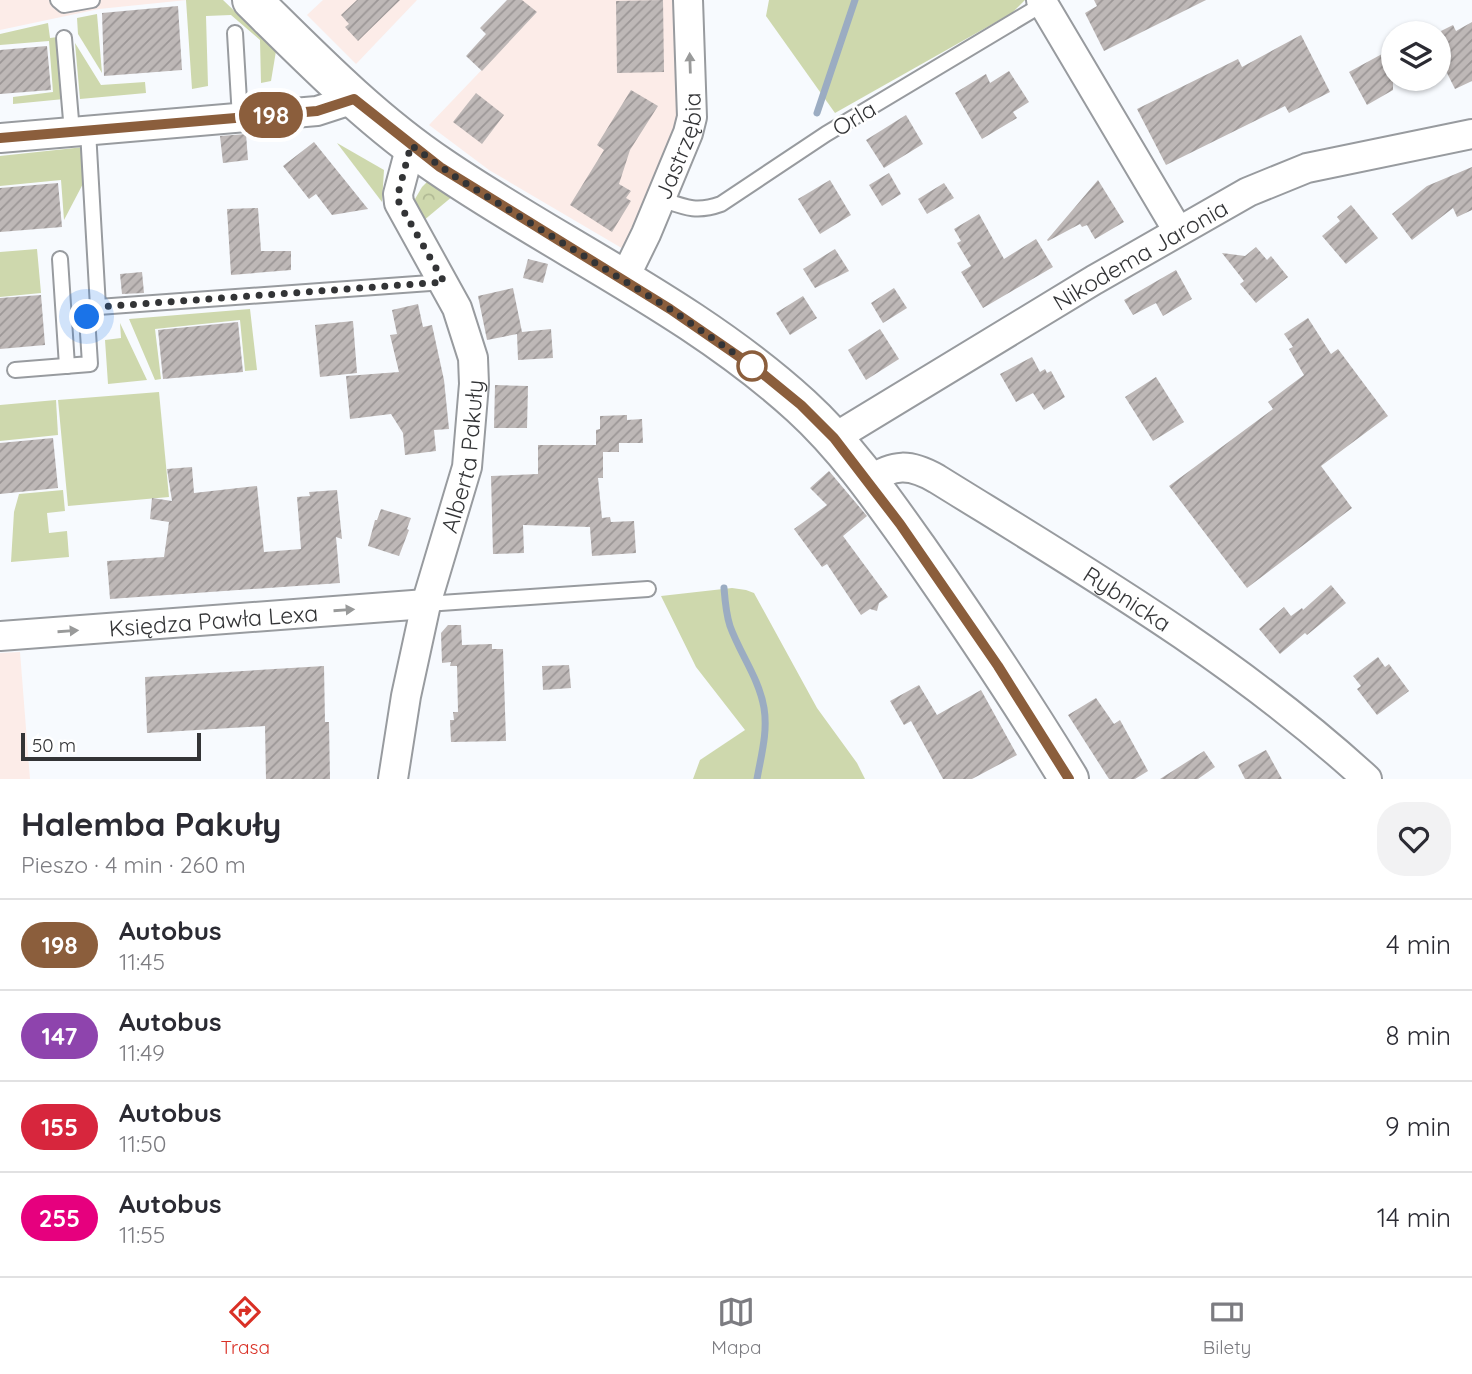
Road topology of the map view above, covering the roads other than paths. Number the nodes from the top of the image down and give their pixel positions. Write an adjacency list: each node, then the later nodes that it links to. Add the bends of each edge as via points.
1 (58, 0): 2 (lane, via 64,5)
2 (92, 0)
3 (252, 0): 8 (street)
4 (688, 0): 14 (street, Jastrzębia, one-way to 4, via 692,117)
5 (1045, 1): 14 (lane, Orla, via 826,134 721,204 690,209); 15 (street)
6 (235, 33): 9 (lane)
7 (64, 38): 10 (lane)
8 (354, 99): 9 (street, via 317,111); 13 (street)
9 (240, 118): 10 (street)
10 (80, 131): 12 (street); 19 (lane)
11 (1472, 134): 15 (street, Nikodema Jaronia, via 1307,168 1248,192)
12 (0, 138)
13 (411, 145): 17 (street); 18 (street, Alberta Pakuły, via 399,203)
14 (661, 199): 17 (street, Jastrzębia)
15 (1178, 231): 22 (street, Nikodema Jaronia)
16 (60, 259): 20 (lane)
17 (623, 281): 22 (street, via 762,372)
18 (444, 282): 19 (lane); 25 (street, Alberta Pakuły, via 472,358 474,384 467,467)
19 (98, 307): 20 (lane, via 87,317 90,364)
20 (67, 366): 21 (lane)
21 (15, 370)
22 (834, 438): 23 (street)
23 (868, 481): 28 (street, via 998,666); 29 (street, Rybnicka, via 895,466 937,479 1223,662 1271,696)
24 (648, 589): 25 (lane)
25 (426, 604): 26 (street, Księdza Pawła Lexa, one-way to 25); 27 (street, Alberta Pakuły)
26 (0, 636)
27 (393, 779)
28 (1069, 779)
29 (1367, 779)

